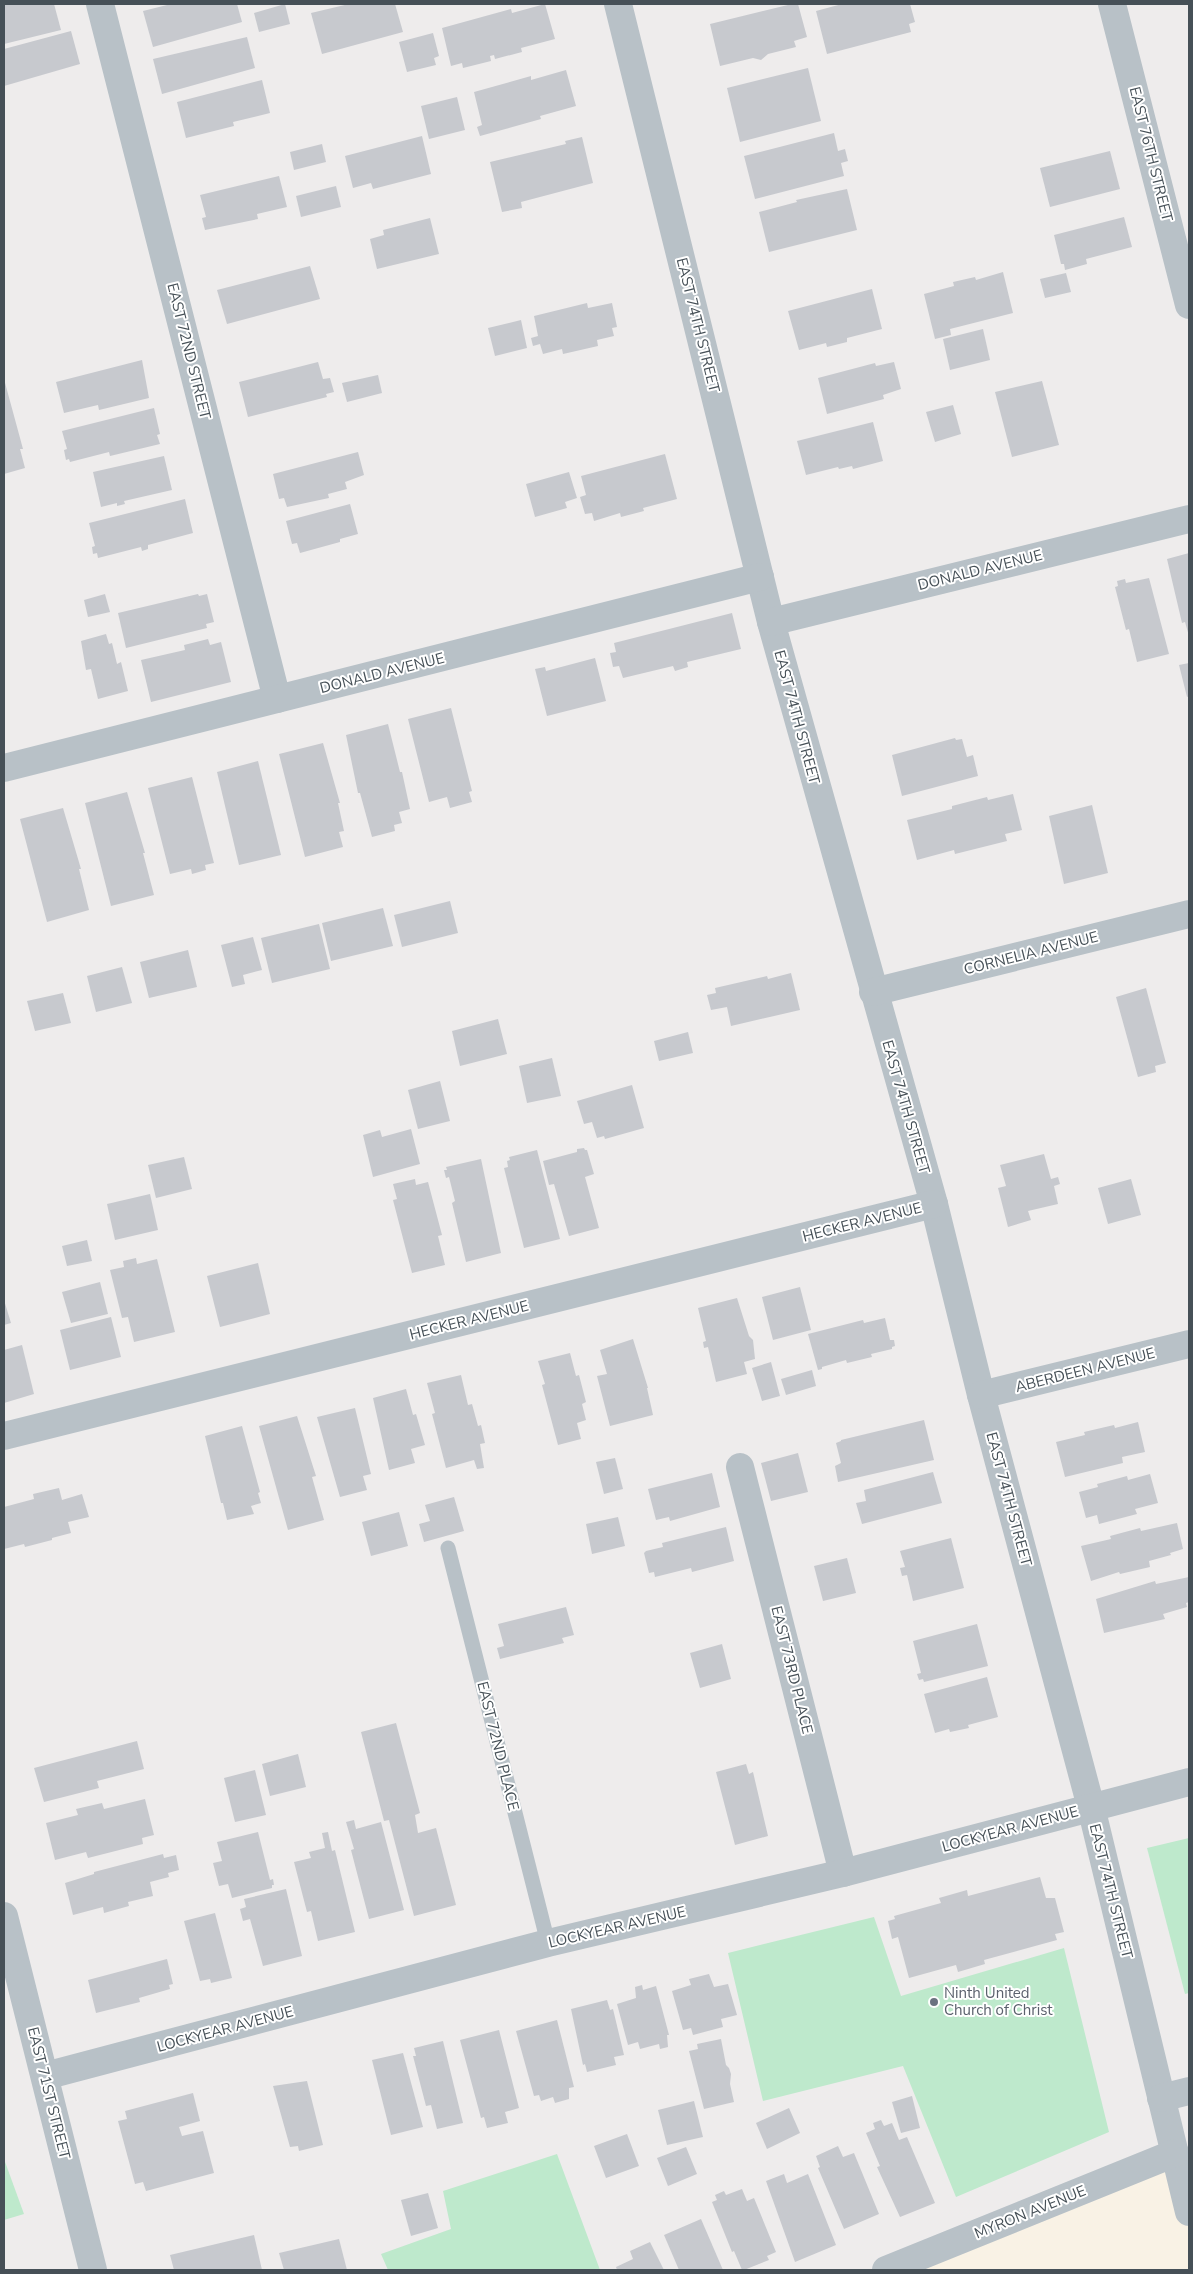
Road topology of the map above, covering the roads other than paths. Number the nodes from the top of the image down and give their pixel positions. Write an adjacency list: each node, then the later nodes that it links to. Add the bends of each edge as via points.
1 (100, 4): 8 (street, EAST 72ND STREET)
2 (618, 4): 6 (street, EAST 74TH STREET)
3 (1112, 4): 4 (street, EAST 76TH STREET)
4 (1189, 305)
5 (1189, 519): 7 (street, DONALD AVENUE)
6 (760, 577): 7 (street, EAST 74TH STREET); 8 (street, DONALD AVENUE)
7 (771, 622): 11 (street, EAST 74TH STREET)
8 (277, 699): 9 (street, DONALD AVENUE)
9 (4, 768)
10 (1189, 914): 11 (street, CORNELIA AVENUE)
11 (873, 992): 12 (street, EAST 74TH STREET)
12 (934, 1204): 14 (street, EAST 74TH STREET); 15 (street, HECKER AVENUE)
13 (1189, 1344): 14 (street, ABERDEEN AVENUE)
14 (981, 1395): 19 (street, EAST 74TH STREET)
15 (4, 1436)
16 (740, 1467): 20 (street, EAST 73RD PLACE)
17 (448, 1548): 22 (lane, EAST 72ND PLACE)
18 (1189, 1782): 19 (street, LOCKYEAR AVENUE)
19 (1090, 1807): 20 (street, LOCKYEAR AVENUE); 25 (street, EAST 74TH STREET)
20 (843, 1874): 22 (street, LOCKYEAR AVENUE)
21 (4, 1916): 23 (street, EAST 71ST STREET)
22 (548, 1943): 23 (street, LOCKYEAR AVENUE)
23 (45, 2076): 28 (street, EAST 71ST STREET)
24 (1189, 2091): 25 (street)
25 (1161, 2098): 26 (street, EAST 74TH STREET)
26 (1175, 2153): 27 (street, EAST 74TH STREET); 29 (street, MYRON AVENUE)
27 (1189, 2212)
28 (93, 2270)
29 (886, 2270)

